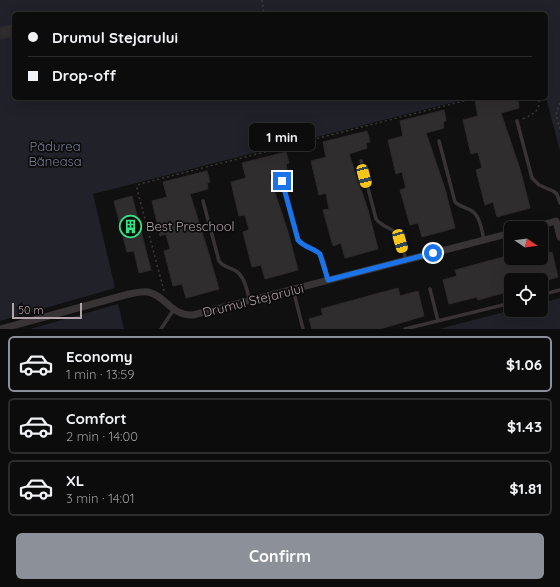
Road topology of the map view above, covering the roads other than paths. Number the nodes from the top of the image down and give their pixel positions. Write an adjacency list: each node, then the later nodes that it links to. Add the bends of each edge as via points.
1 (517, 122): 6 (lane, via 532,178 539,185 553,191)
2 (439, 141): 11 (lane, via 455,202 475,213)
3 (361, 161): 12 (lane, via 376,219 382,226 396,233)
4 (282, 181): 13 (lane, via 298,240 320,254)
5 (203, 201): 18 (lane, via 220,261 240,275)
6 (560, 202)
7 (558, 220): 8 (street); 10 (street)
8 (548, 223)
9 (504, 235): 11 (street, Drumul Stejarului)
10 (560, 237)
11 (484, 240): 12 (street, Drumul Stejarului)
12 (406, 260): 13 (street, Drumul Stejarului)
13 (328, 280): 14 (street, Drumul Stejarului)
14 (293, 289): 18 (street, Drumul Stejarului); 24 (lane)
15 (430, 289): 21 (lane)
16 (560, 290): 17 (lane)
17 (548, 293)
18 (250, 300): 20 (street, Drumul Stejarului, via 193,315 184,315)
19 (504, 305): 21 (lane)
20 (174, 309): 22 (street, Drumul Stejarului, via 151,293 144,292); 23 (lane)
21 (438, 321): 25 (lane)
22 (1, 329)
23 (161, 329)
24 (303, 329)
25 (405, 329)

